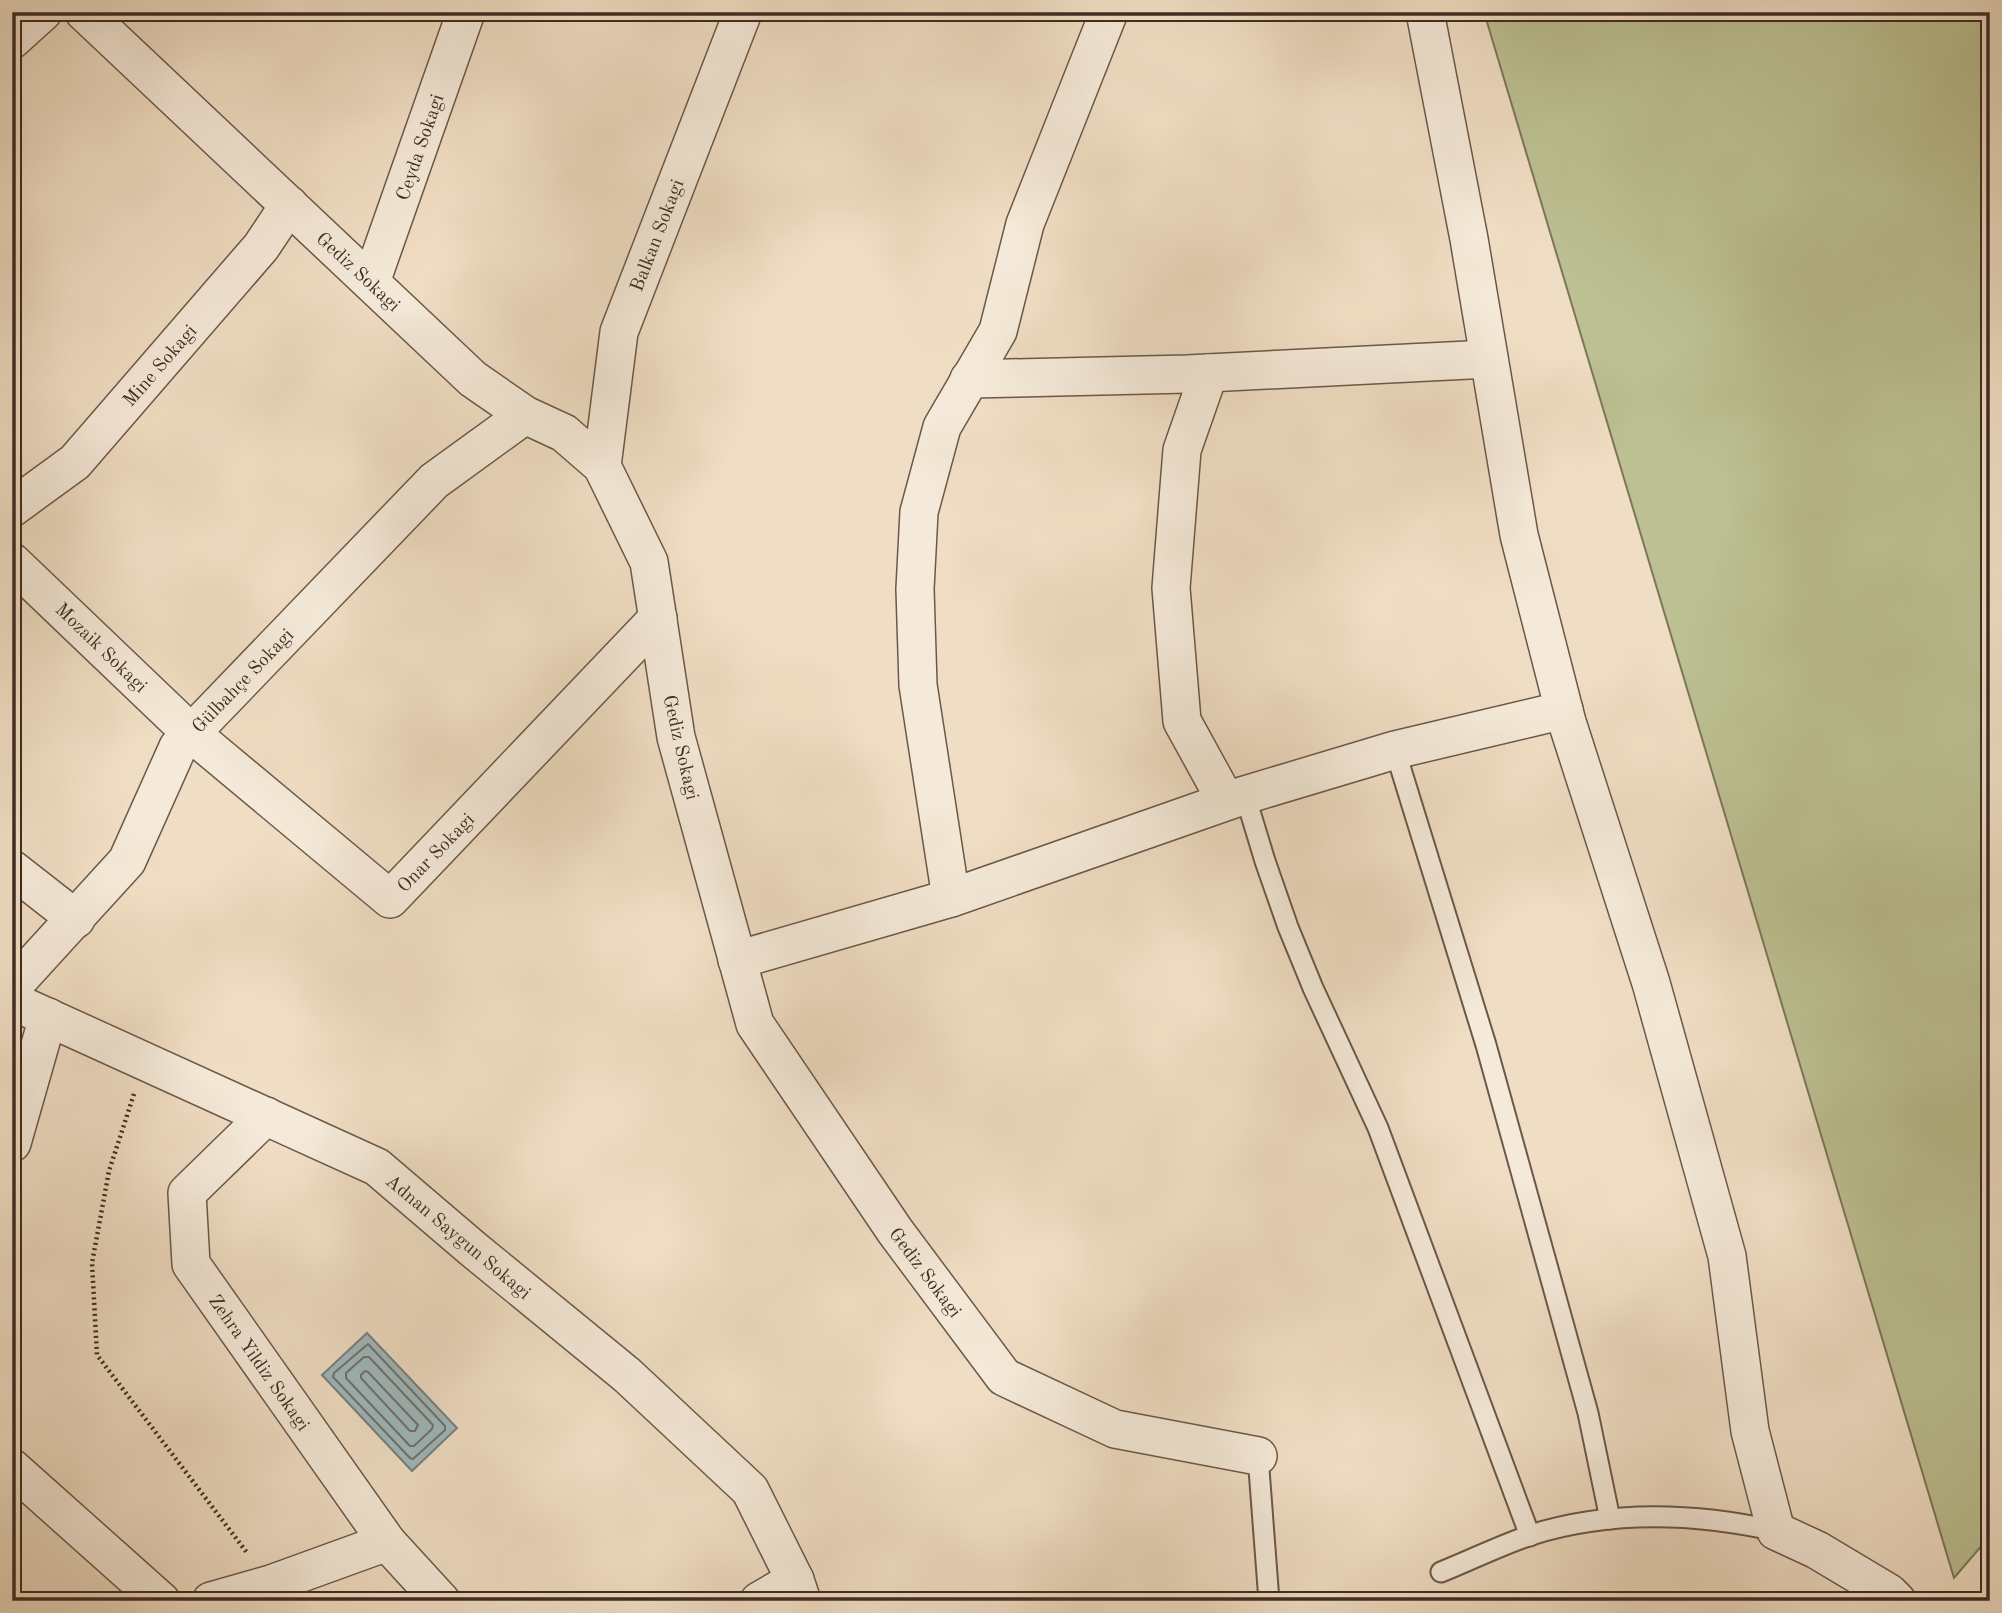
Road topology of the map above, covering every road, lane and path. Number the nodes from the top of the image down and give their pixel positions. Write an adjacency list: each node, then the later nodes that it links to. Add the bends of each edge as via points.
1 (43, 12): 7 (street)
2 (84, 12): 8 (street, Gediz Sokagi)
3 (466, 12): 9 (street, Ceyda Sokagi)
4 (743, 12): 14 (street, Balkan Sokagi, via 619,332)
5 (1109, 12): 12 (street, via 1025,224 998,331)
6 (1425, 12): 10 (street)
7 (12, 40)
8 (289, 205): 9 (street, Gediz Sokagi); 15 (street, Mine Sokagi, via 261,247 75,462)
9 (371, 282): 13 (street, Gediz Sokagi, via 473,379)
10 (1489, 359): 11 (street); 18 (street, via 1519,535)
11 (1209, 373): 12 (street); 21 (street, via 1182,450 1171,588 1182,721)
12 (969, 379): 23 (street, via 942,427 919,512 915,589 918,685)
13 (525, 415): 14 (street, Gediz Sokagi, via 564,433); 19 (street, Gülbahçe Sokagi, via 434,481)
14 (602, 466): 17 (street, Gediz Sokagi, via 649,562)
15 (12, 508)
16 (12, 562): 19 (street, Mozaik Sokagi)
17 (658, 618): 19 (street, Onar Sokagi, via 390,899); 25 (street, Gediz Sokagi, via 676,737)
18 (1564, 710): 20 (street); 35 (street, via 1651,983 1727,1256 1750,1431)
19 (191, 733): 24 (street, Gülbahçe Sokagi, via 178,747 127,861)
20 (1395, 750): 21 (street); 34 (lane, via 1486,1045 1588,1413)
21 (1236, 798): 23 (street); 36 (lane, via 1313,988 1378,1128)
22 (12, 869): 24 (street)
23 (951, 898): 25 (street)
24 (76, 919): 26 (street, Gülbahçe Sokagi)
25 (737, 960): 32 (street, Gediz Sokagi, via 755,1024 895,1231 1004,1377 1115,1429)
26 (12, 987)
27 (12, 1001): 28 (street, Adnan Saygun Sokagi)
28 (48, 1017): 29 (street, Adnan Saygun Sokagi); 31 (street)
29 (145, 1062): 30 (street, Adnan Saygun Sokagi); 39 (path, via 109,1171 92,1263 97,1355)
30 (266, 1116): 37 (street, Zehra Yildiz Sokagi, via 187,1193 191,1264); 40 (street, Adnan Saygun Sokagi, via 377,1167 627,1375 750,1490)
31 (12, 1143)
32 (1258, 1456): 45 (lane)
33 (12, 1468): 41 (street)
34 (1610, 1519): 35 (lane, via 1693,1517); 36 (lane)
35 (1776, 1531): 46 (street, via 1817,1550)
36 (1531, 1536): 38 (lane)
37 (387, 1542): 39 (street); 43 (street, Zehra Yildiz Sokagi)
38 (1441, 1572)
39 (271, 1584): 42 (street)
40 (799, 1590): 44 (street)
41 (161, 1601)
42 (211, 1601)
43 (441, 1601)
44 (759, 1601)
45 (1269, 1601)
46 (1896, 1601)

